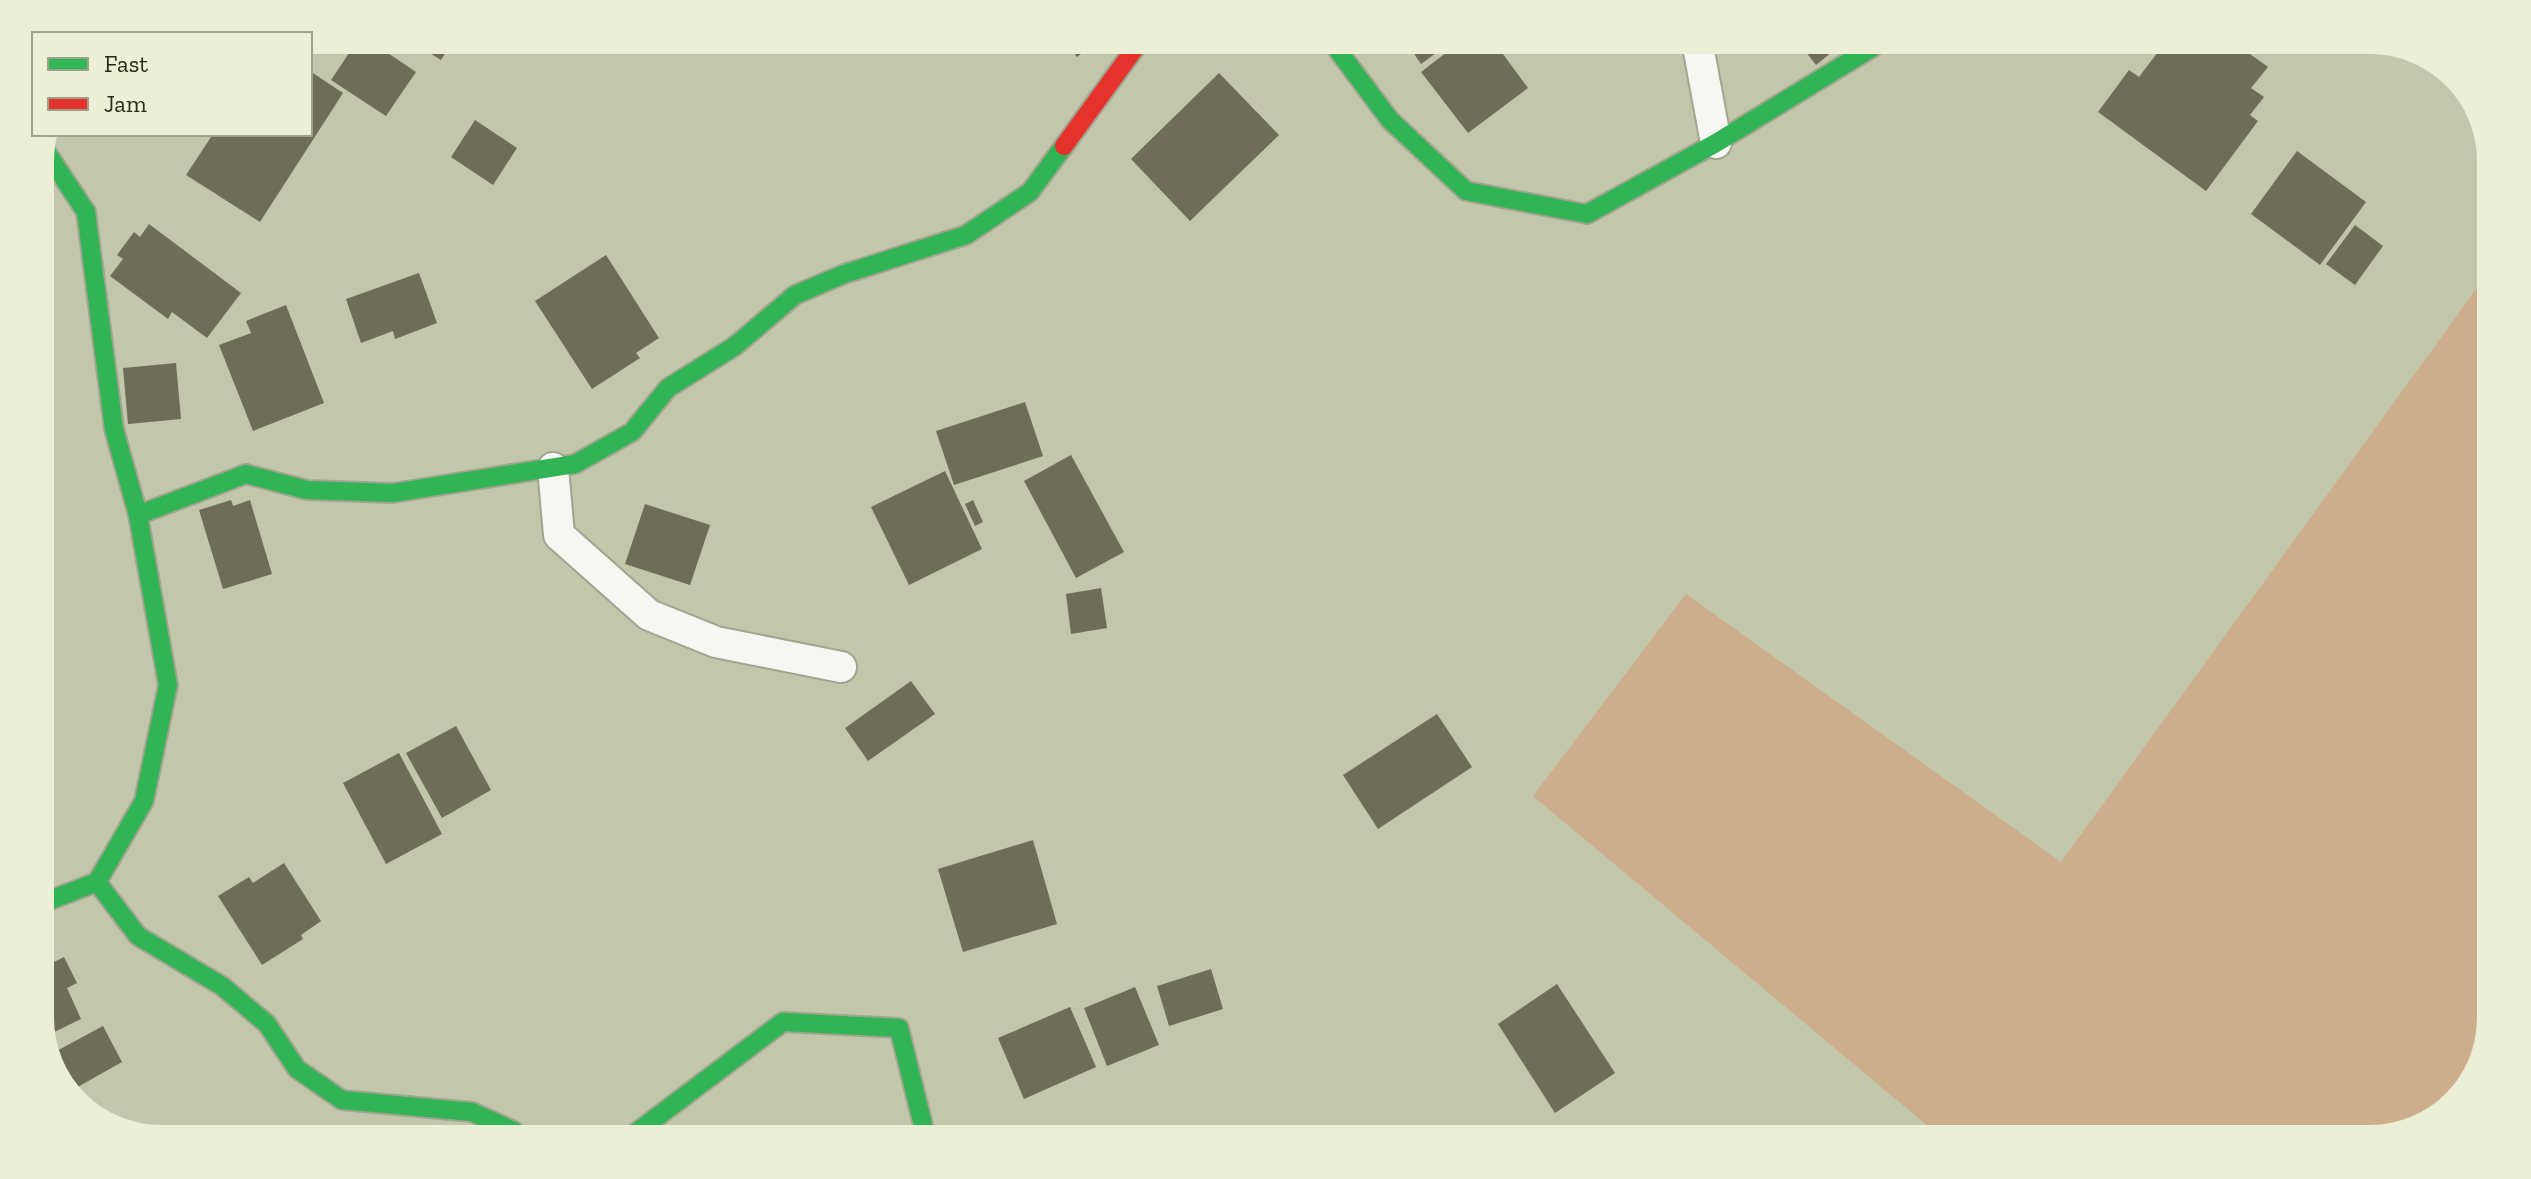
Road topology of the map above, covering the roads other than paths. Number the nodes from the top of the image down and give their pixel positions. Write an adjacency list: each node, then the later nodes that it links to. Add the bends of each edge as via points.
1 (1131, 54): 7 (street, via 1030,192 966,235 795,295 735,346 668,388 632,432 575,464)
2 (1341, 54): 5 (street, via 1390,120 1466,191 1587,214)
3 (1699, 54): 5 (street)
4 (1862, 54): 5 (street)
5 (1716, 143)
6 (54, 164): 8 (street, via 86,212 114,429)
7 (553, 468): 8 (street, via 393,493 307,490 246,474); 9 (street, via 559,535 649,615 716,642)
8 (138, 515): 10 (street, via 168,685 144,801)
9 (841, 667)
10 (97, 882): 11 (street); 12 (street, via 138,936 222,986 267,1024 297,1069 342,1100 472,1112)
11 (54, 899)
12 (501, 1125)
13 (646, 1125): 14 (street, via 783,1022 899,1028)
14 (923, 1125)

